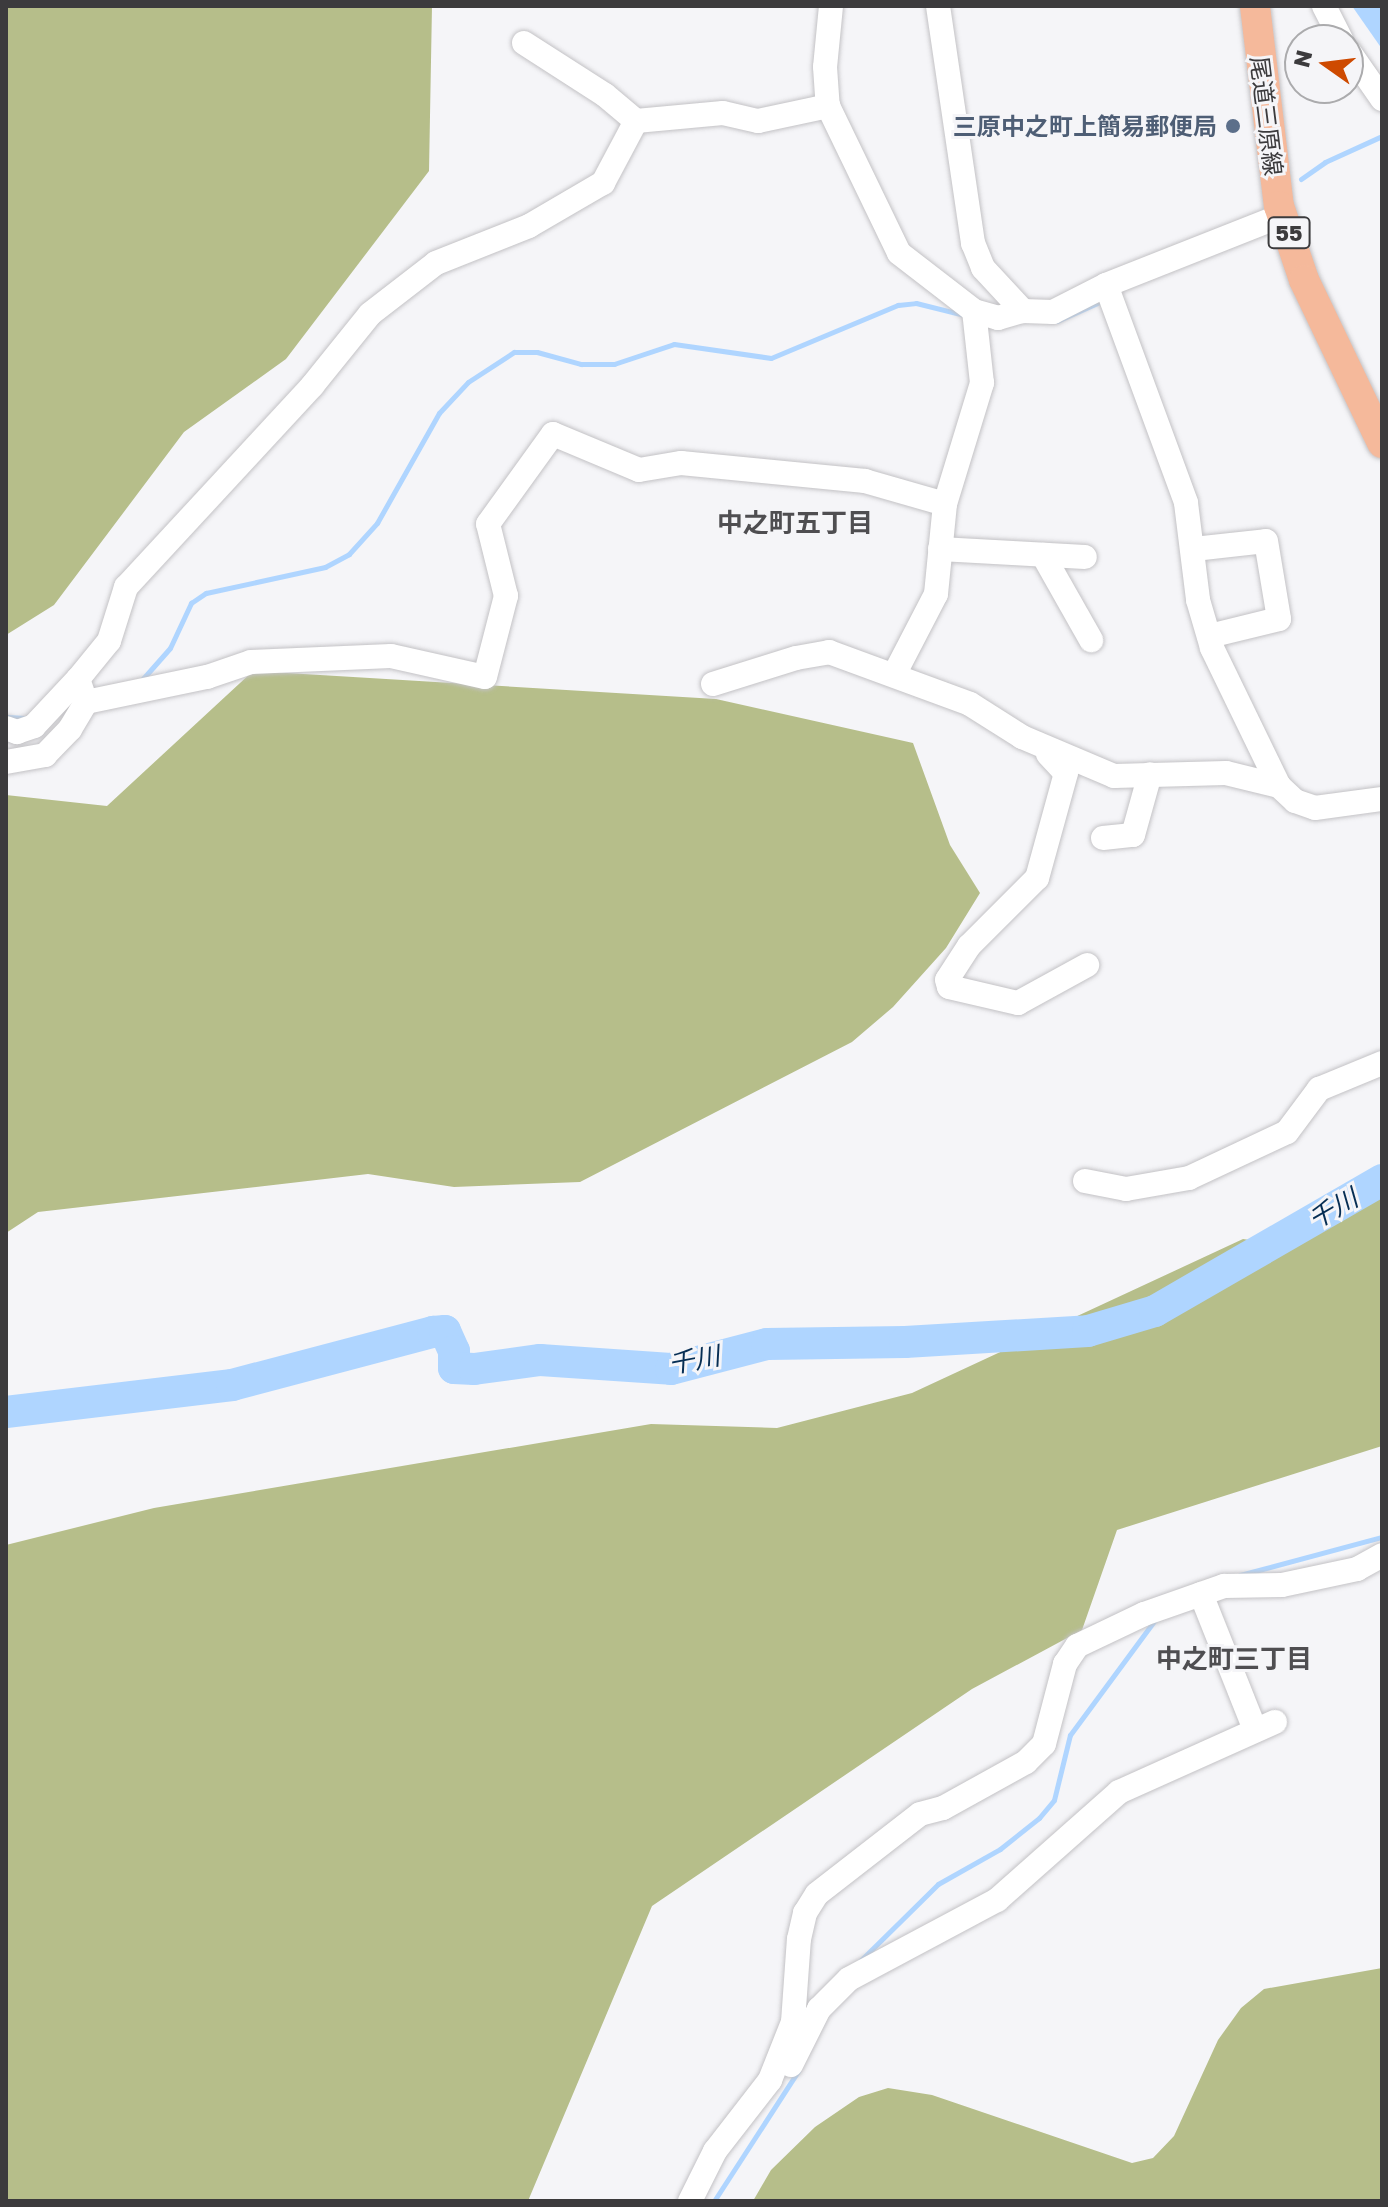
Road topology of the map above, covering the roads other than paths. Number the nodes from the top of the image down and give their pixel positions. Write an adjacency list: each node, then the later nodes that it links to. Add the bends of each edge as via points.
1 (831, 6): 9 (street, via 825,67)
2 (938, 6): 14 (street, via 973,243 983,268)
3 (1255, 6): 11 (main road, 尾道三原線 / 55, via 1260,80)
4 (1324, 6): 5 (street)
5 (1333, 24)
6 (524, 43): 10 (street)
7 (1364, 73): 8 (street)
8 (1382, 99)
9 (828, 106): 10 (street, via 758,121 723,113); 13 (street, via 899,253)
10 (636, 121): 25 (street, via 603,183 529,226 436,263 370,314 312,386 126,587 109,641)
11 (1283, 215): 12 (street); 15 (main road, 尾道三原線 / 55, via 1304,280)
12 (1106, 285): 14 (street, via 1053,312); 18 (street, via 1186,503)
13 (974, 311): 14 (street, via 998,318); 16 (street, via 982,383)
14 (1023, 311)
15 (1378, 431)
16 (945, 504): 17 (street); 25 (street, via 865,481 681,463 639,470 553,434 488,524 506,596 485,677 391,656 251,662 207,677)
17 (940, 549): 19 (street); 23 (street, via 936,594)
18 (1194, 549): 21 (street, via 1198,600); 21 (street, via 1266,541 1279,619)
19 (1043, 555): 20 (street); 22 (street)
20 (1085, 557)
21 (1209, 636): 30 (street)
22 (1091, 640)
23 (894, 675): 24 (street, via 829,652); 27 (street, via 970,704)
24 (713, 684)
25 (82, 690): 26 (street, via 34,726 17,732); 28 (street, via 70,729 45,755)
26 (6, 728)
27 (1041, 746): 29 (street, via 1114,776); 33 (street, via 1066,773 1037,878 969,946 947,980 949,987 1018,1003)
28 (6, 762)
29 (1150, 774): 30 (street, via 1226,773); 32 (street, via 1133,835)
30 (1279, 786): 31 (street, via 1295,801 1315,808)
31 (1382, 799)
32 (1103, 838)
33 (1087, 965)
34 (1382, 1063): 35 (street, via 1319,1089 1287,1132 1189,1178 1126,1189)
35 (1085, 1181)
36 (1382, 1555): 37 (street, via 1357,1569 1282,1585 1224,1586)
37 (1201, 1594): 38 (street, via 1077,1646 1065,1664 1044,1744 1026,1762 943,1808 920,1814 817,1894 805,1913 799,1939 793,2022); 38 (street, via 1265,1726 1119,1792 997,1900 849,1979 819,2009 783,2080)
38 (770, 2080): 39 (street, via 715,2151)
39 (690, 2201)

